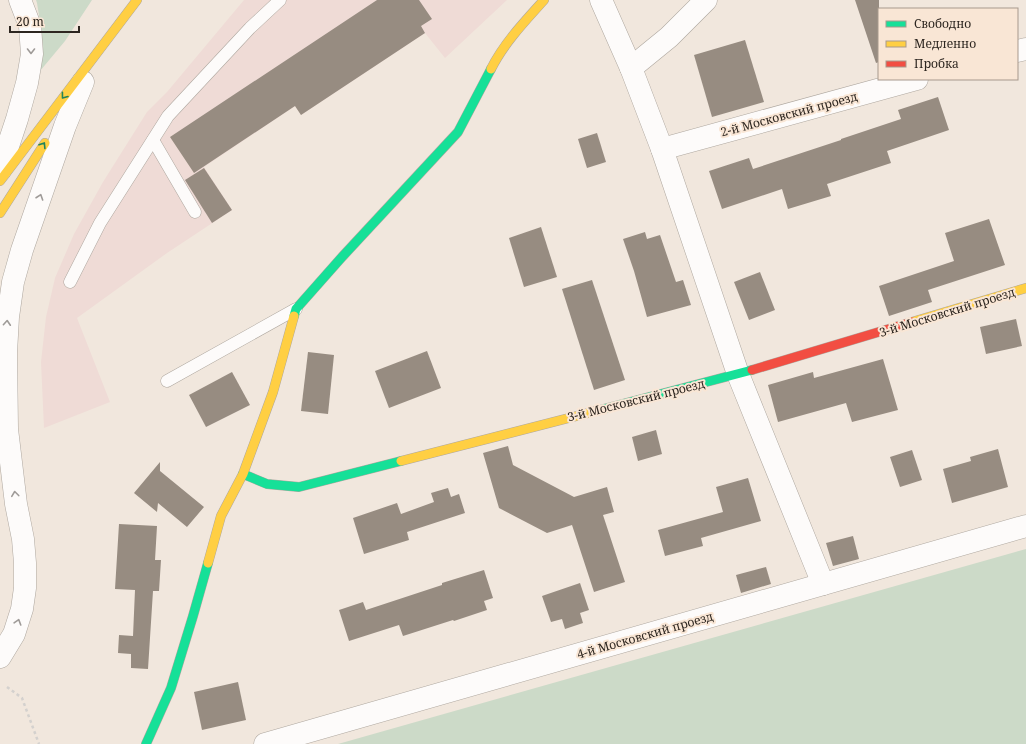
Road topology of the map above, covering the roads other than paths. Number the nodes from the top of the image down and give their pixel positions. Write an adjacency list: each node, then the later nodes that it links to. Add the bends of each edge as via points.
1 (20, 0): 13 (street, one-way to 13, via 30,26 32,54 18,119)
2 (137, 0): 7 (street)
3 (280, 0): 11 (lane, via 250,28 168,116)
4 (544, 0): 19 (street, via 496,59 458,132)
5 (601, 0): 8 (street)
6 (706, 0): 8 (street, via 669,37)
7 (104, 43): 10 (street); 14 (street, one-way to 14)
8 (631, 68): 12 (street)
9 (913, 80): 12 (street, 2-й Московский проезд)
10 (84, 82): 16 (street, one-way to 10); 25 (street, one-way to 10, via 14,634 22,609 25,564 7,429 6,353 13,282 65,126)
11 (153, 140): 15 (lane); 17 (lane, via 100,223)
12 (662, 149): 20 (street)
13 (0, 170)
14 (0, 181)
15 (195, 212)
16 (0, 213)
17 (70, 282)
18 (1026, 288): 20 (street, 3-й Московский проезд)
19 (296, 309): 21 (lane); 22 (street, via 273,392)
20 (738, 374): 22 (street, 3-й Московский проезд, via 299,487 267,484); 24 (street)
21 (167, 381)
22 (243, 474): 26 (street, via 221,516 170,688)
23 (1026, 526): 24 (street, 4-й Московский проезд)
24 (823, 584): 27 (street, 4-й Московский проезд)
25 (0, 657)
26 (146, 744)
27 (265, 744)

